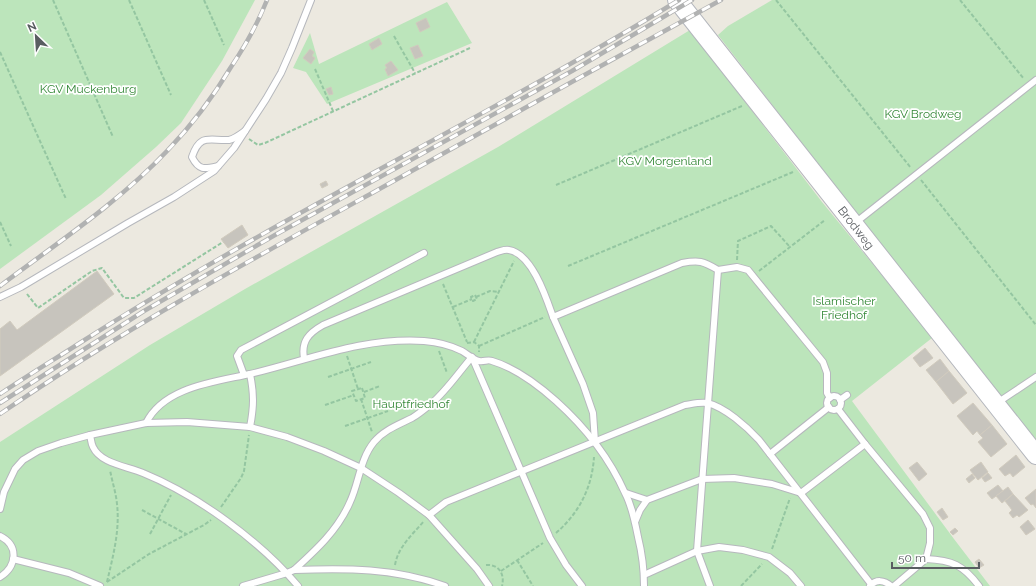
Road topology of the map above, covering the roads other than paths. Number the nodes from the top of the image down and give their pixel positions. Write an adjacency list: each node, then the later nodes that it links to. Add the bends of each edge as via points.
1 (311, 0): 4 (lane, via 281,73)
2 (677, 0): 6 (street, Brodweg)
3 (1036, 80): 6 (lane)
4 (247, 130): 5 (lane); 5 (lane, via 230,140 202,140 195,147 192,157 196,165 204,169)
5 (218, 166): 9 (lane, via 174,197)
6 (853, 224): 19 (street, Brodweg)
7 (424, 253): 13 (lane, via 241,350 237,356)
8 (718, 270): 10 (lane, via 696,261 682,263); 16 (lane, via 737,267 748,270 823,362); 18 (lane)
9 (0, 297)
10 (553, 315): 12 (lane, via 528,261 507,249 323,325 311,332 305,341); 25 (lane, via 593,413)
11 (472, 357): 12 (lane, via 448,345 425,341 396,341 371,343); 25 (lane, via 479,361 491,360 516,371 538,386 569,413); 29 (lane, via 433,402 414,417 381,435 375,441); 30 (lane)
12 (304, 358): 13 (lane)
13 (247, 374): 22 (lane, via 179,393 151,413); 23 (lane, via 254,393)
14 (1036, 377): 19 (lane)
15 (847, 395): 17 (lane)
16 (830, 398): 17 (lane, via 838,397); 20 (lane)
17 (840, 400): 21 (lane)
18 (708, 403): 25 (lane, via 685,405); 27 (lane, via 746,426); 31 (lane)
19 (996, 404): 28 (street, Brodweg)
20 (829, 407): 21 (lane); 27 (lane)
21 (838, 409): 26 (lane)
22 (146, 423): 23 (lane, via 187,422); 24 (lane)
23 (250, 427): 29 (lane, via 287,437)
24 (90, 435): 35 (lane, via 38,451 23,460 9,479); 43 (lane, via 97,454 174,488 216,513)
25 (595, 442): 30 (lane); 32 (lane)
26 (865, 444): 33 (lane); 41 (lane, via 923,514 930,528)
27 (770, 454): 33 (lane)
28 (1036, 455)
29 (361, 468): 36 (lane); 42 (lane, via 350,502 341,519 328,537)
30 (522, 472): 36 (lane, via 446,502); 52 (lane, via 550,538)
31 (702, 479): 33 (lane, via 734,478 772,484); 34 (lane); 39 (lane)
32 (626, 493): 34 (lane); 37 (lane)
33 (801, 493): 46 (lane)
34 (647, 500): 37 (lane)
35 (0, 509)
36 (429, 515): 51 (lane)
37 (635, 522): 44 (lane)
38 (0, 536): 40 (lane, via 12,548)
39 (697, 551): 44 (lane); 54 (lane); 55 (lane, via 719,547 768,557 790,573)
40 (13, 559): 45 (lane, via 11,567); 47 (lane, via 69,573)
41 (926, 559): 56 (lane); 57 (lane, via 943,560 958,565)
42 (294, 570): 43 (lane); 50 (lane, via 368,569)
43 (287, 573): 48 (lane); 49 (lane)
44 (644, 574): 53 (lane)
45 (0, 577)
46 (870, 585): 56 (lane, via 878,581)
47 (100, 586)
48 (243, 586)
49 (298, 586)
50 (445, 586)
51 (489, 586)
52 (582, 586)
53 (644, 586)
54 (710, 586)
55 (802, 586)
56 (893, 586)
57 (979, 586)

